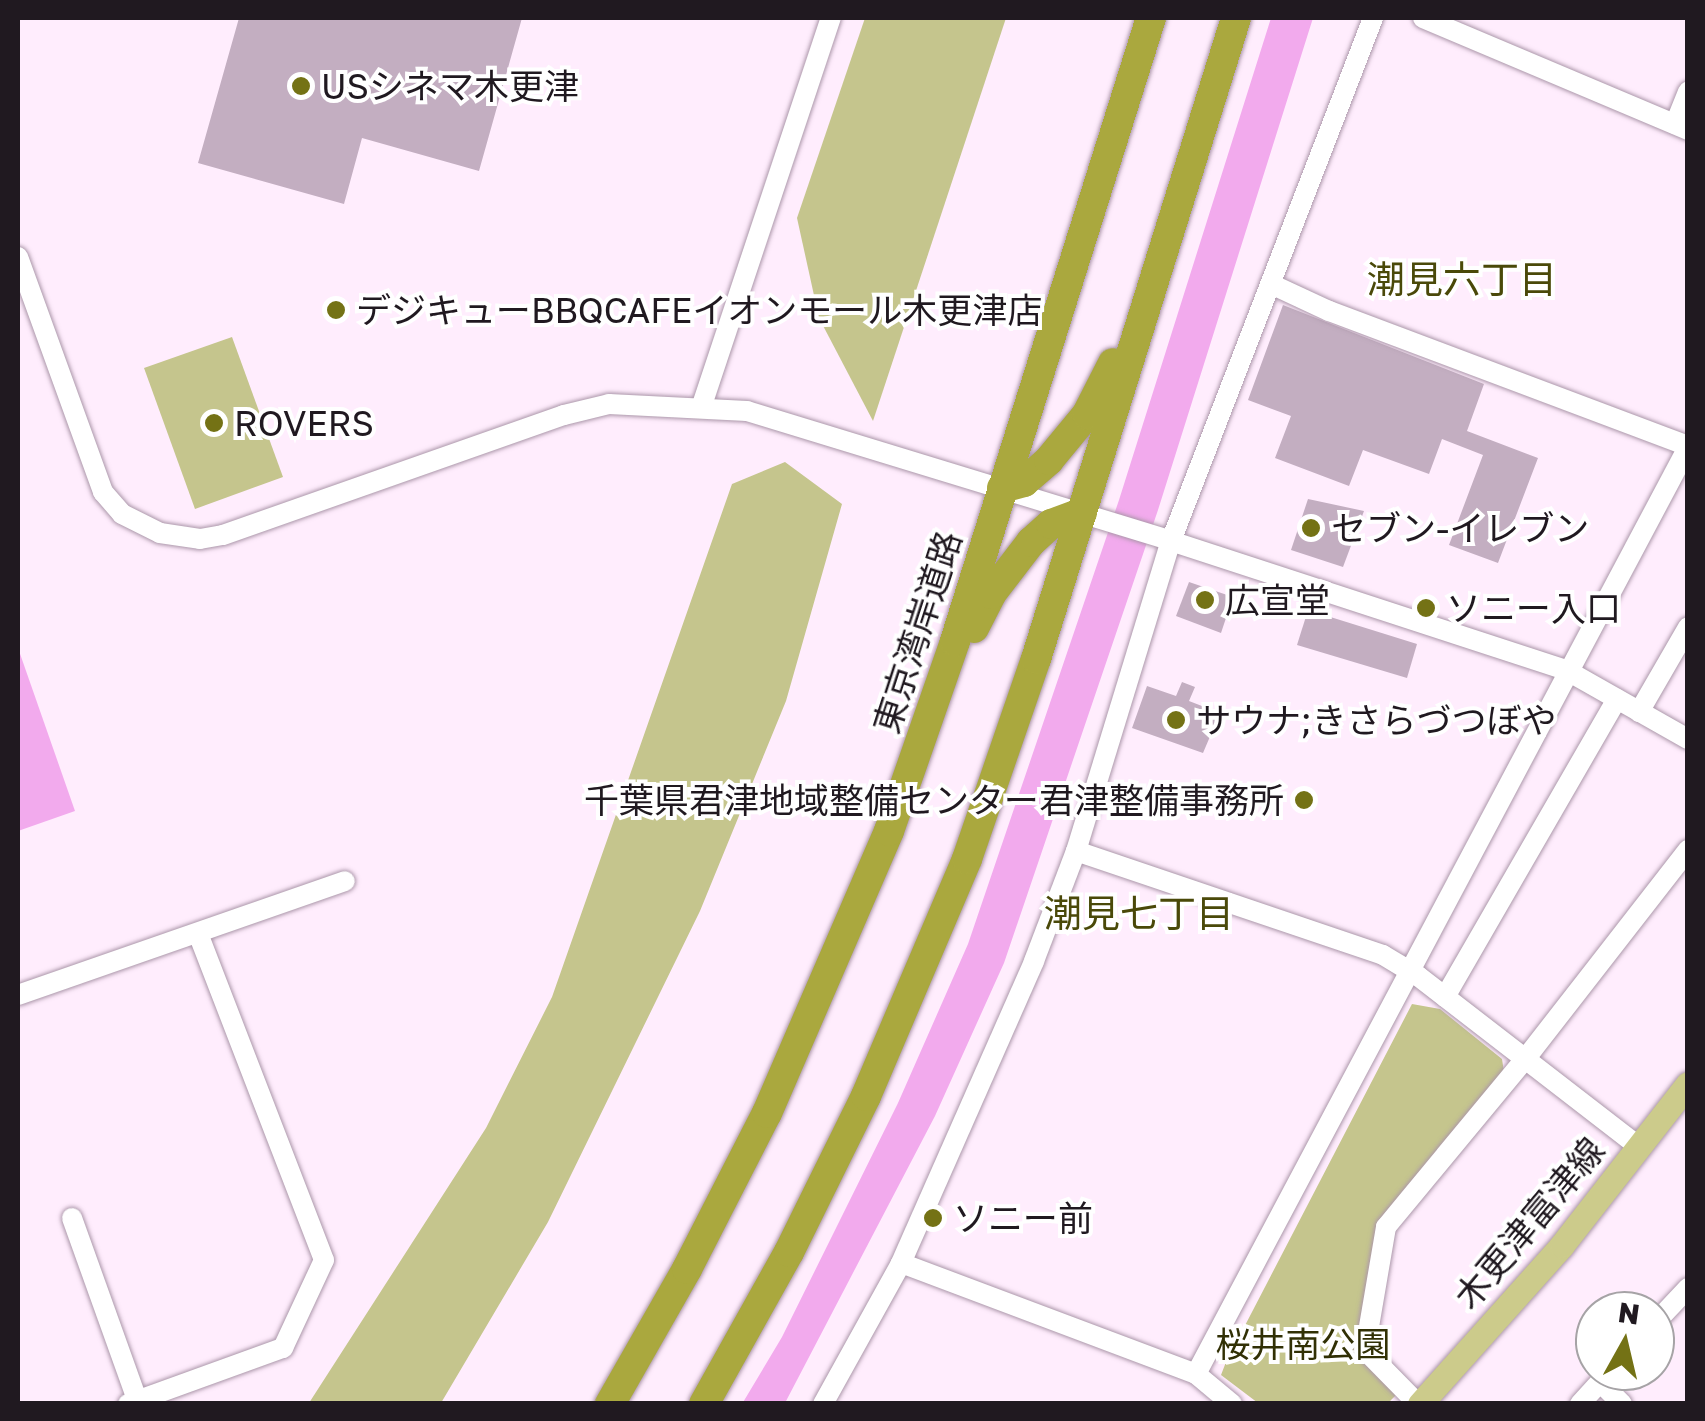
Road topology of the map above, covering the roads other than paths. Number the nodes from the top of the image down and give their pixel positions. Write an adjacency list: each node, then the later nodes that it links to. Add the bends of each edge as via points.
1 (831, 18): 11 (street)
2 (1151, 18): 13 (highway, 東京湾岸道路)
3 (1236, 18): 8 (highway)
4 (1374, 18): 10 (street)
5 (1424, 18): 7 (street)
6 (1688, 92): 7 (street)
7 (1681, 127)
8 (1172, 222): 13 (highway, via 1087,414 1038,470); 14 (highway)
9 (18, 258): 11 (street, via 103,492 140,525 178,538 223,535 564,415 608,404)
10 (1273, 285): 12 (street); 15 (street)
11 (702, 406): 13 (street, via 747,411)
12 (1688, 447): 17 (street)
13 (1002, 488): 14 (street); 21 (highway, 東京湾岸道路)
14 (1082, 513): 15 (street); 21 (highway, via 1042,532 991,594); 37 (highway, via 1002,762 916,983 789,1252)
15 (1171, 541): 17 (street); 23 (street)
16 (1688, 627): 19 (street)
17 (1566, 670): 18 (street); 26 (street)
18 (1617, 700): 19 (street); 28 (street)
19 (1639, 712): 20 (street)
20 (1688, 740)
21 (911, 773): 36 (highway, 東京湾岸道路, via 767,1114)
22 (1688, 850): 29 (street)
23 (1076, 851): 26 (street, via 1383,955); 33 (street)
24 (345, 881): 25 (street)
25 (198, 934): 27 (street); 35 (street, via 324,1260 283,1348)
26 (1408, 970): 28 (street); 34 (street)
27 (18, 995)
28 (1445, 997): 29 (street)
29 (1526, 1058): 31 (street); 40 (street, via 1386,1227 1365,1350)
30 (1688, 1084): 31 (main road, 木更津富津線)
31 (1638, 1146): 40 (main road, 木更津富津線, via 1562,1245)
32 (72, 1218): 35 (street)
33 (901, 1263): 34 (street); 38 (street)
34 (1196, 1374): 39 (street)
35 (132, 1402)
36 (610, 1404)
37 (704, 1404)
38 (823, 1404)
39 (1232, 1404)
40 (1419, 1404)

